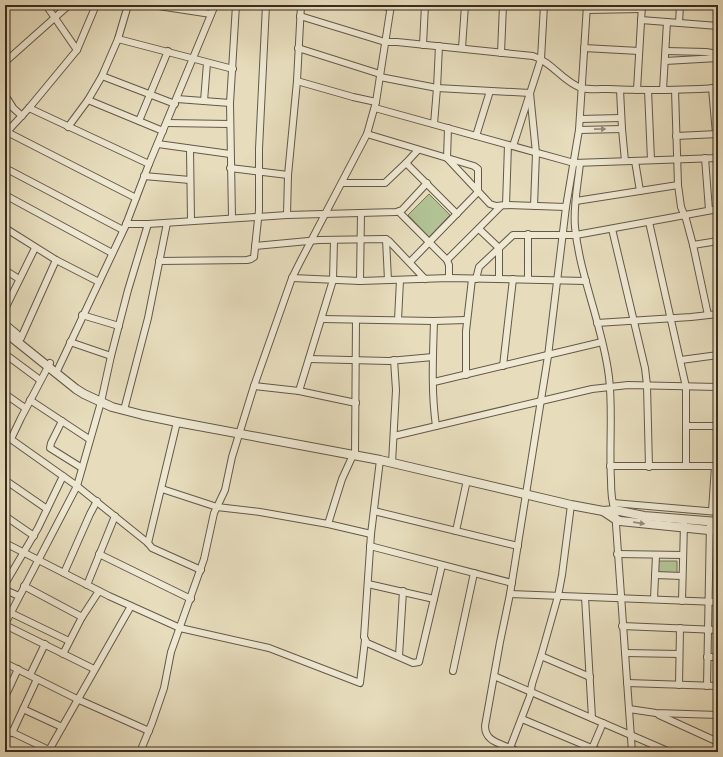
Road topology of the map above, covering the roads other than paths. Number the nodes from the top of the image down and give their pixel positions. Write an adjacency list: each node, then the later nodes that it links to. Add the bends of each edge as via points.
1 (46, 5): 21 (street)
2 (69, 5): 21 (street)
3 (96, 5): 33 (street)
4 (128, 5): 26 (street)
5 (152, 5): 19 (street)
6 (216, 5): 19 (street)
7 (236, 5): 45 (street)
8 (266, 5): 104 (street)
9 (300, 5): 20 (street)
10 (382, 5): 16 (street)
11 (425, 5): 28 (street)
12 (465, 5): 31 (street)
13 (503, 5): 37 (street)
14 (544, 5): 39 (street)
15 (680, 5): 24 (street)
16 (390, 6): 27 (street)
17 (587, 7): 18 (street); 32 (street)
18 (641, 7): 22 (street)
19 (211, 14): 41 (street)
20 (300, 16): 27 (street); 30 (street)
21 (54, 18): 33 (street); 43 (street)
22 (641, 20): 23 (street); 35 (street)
23 (668, 22): 24 (street); 36 (street)
24 (679, 23): 25 (street)
25 (718, 26)
26 (118, 39): 34 (street); 46 (street)
27 (385, 42): 28 (street); 47 (street)
28 (423, 45): 29 (street)
29 (439, 46): 31 (street); 49 (street)
30 (298, 48): 47 (street); 48 (street)
31 (462, 48): 37 (street)
32 (584, 48): 35 (street); 50 (street)
33 (77, 50): 68 (street)
34 (168, 51): 41 (street); 59 (street)
35 (639, 51): 53 (street)
36 (666, 51): 38 (street); 42 (street)
37 (501, 53): 39 (street)
38 (718, 54)
39 (541, 58): 50 (street, via 564,78); 58 (street)
40 (718, 58): 42 (street)
41 (194, 59): 44 (street); 62 (street)
42 (665, 61): 55 (street)
43 (5, 62)
44 (207, 63): 45 (street); 63 (street)
45 (233, 69): 65 (street)
46 (102, 76): 59 (street); 61 (street)
47 (380, 76): 49 (street); 66 (street)
48 (297, 81): 66 (street); 105 (street)
49 (437, 88): 57 (street); 75 (street)
50 (582, 88): 52 (street); 71 (street)
51 (715, 88): 56 (street); 83 (street)
52 (620, 90): 53 (street); 70 (street)
53 (637, 90): 54 (street)
54 (648, 90): 55 (street); 96 (street)
55 (663, 90): 56 (street)
56 (675, 90): 85 (street)
57 (490, 91): 58 (street); 84 (street)
58 (530, 93): 87 (street); 90 (street)
59 (150, 94): 62 (street); 72 (street)
60 (5, 95): 67 (street)
61 (88, 100): 72 (street); 76 (street)
62 (176, 101): 63 (street); 73 (street)
63 (204, 101): 65 (street)
64 (5, 103): 67 (street)
65 (230, 103): 74 (street)
66 (376, 105): 75 (street); 82 (street)
67 (12, 107): 69 (street)
68 (30, 108): 69 (street); 76 (street)
69 (22, 116): 81 (street)
70 (621, 118): 71 (street); 78 (street)
71 (580, 119): 79 (street)
72 (139, 121): 80 (street)
73 (167, 123): 74 (street); 80 (street)
74 (230, 124): 91 (street)
75 (434, 124): 77 (street)
76 (68, 127): 101 (street)
77 (448, 128): 84 (street); 92 (street)
78 (622, 129): 79 (street, one-way to 78); 97 (street)
79 (579, 130): 100 (street)
80 (163, 131): 86 (street)
81 (6, 133): 114 (street)
82 (366, 134): 89 (street); 108 (street)
83 (717, 134): 85 (street)
84 (476, 136): 87 (street)
85 (676, 136): 95 (street)
86 (158, 144): 88 (street); 101 (street)
87 (510, 146): 90 (street); 116 (street)
88 (190, 149): 91 (street); 107 (street)
89 (418, 150): 92 (street); 99 (street)
90 (536, 153): 100 (street); 117 (street)
91 (230, 154): 103 (street)
92 (447, 158): 112 (street); 112 (street, via 478,169)
93 (705, 158): 94 (street); 95 (street); 120 (street)
94 (718, 158)
95 (677, 159): 96 (street); 110 (street)
96 (651, 160): 98 (street)
97 (625, 161): 98 (street); 100 (street)
98 (635, 161): 111 (street)
99 (406, 163): 108 (street, via 385,183); 109 (street)
100 (577, 163): 115 (street); 118 (street)
101 (149, 164): 106 (street)
102 (5, 168): 133 (street)
103 (230, 168): 104 (street); 128 (street)
104 (259, 171): 105 (street); 127 (street)
105 (288, 175): 124 (street)
106 (144, 176): 107 (street); 114 (street)
107 (190, 180): 129 (street)
108 (342, 183): 125 (street)
109 (427, 183): 121 (street); 123 (street)
110 (678, 185): 111 (street); 126 (street)
111 (640, 191): 115 (street)
112 (478, 192): 116 (street, via 493,206); 123 (street)
113 (5, 195): 150 (street)
114 (136, 198): 133 (street)
115 (576, 201): 138 (street)
116 (504, 205): 117 (street); 135 (street)
117 (534, 206): 118 (street)
118 (566, 207): 139 (street)
119 (718, 209): 120 (street)
120 (709, 210): 126 (street)
121 (399, 212): 122 (street); 145 (street)
122 (361, 213): 125 (street); 142 (street)
123 (457, 214): 145 (street)
124 (287, 215): 125 (street); 127 (street)
125 (325, 215): 143 (street)
126 (684, 215): 130 (street); 146 (street)
127 (258, 217): 128 (street); 147 (street)
128 (232, 218): 129 (street)
129 (191, 221): 131 (street)
130 (649, 222): 136 (street); 175 (street)
131 (167, 223): 132 (street); 153 (street)
132 (148, 224): 133 (street); 184 (street)
133 (124, 227): 150 (street)
134 (5, 228): 148 (street)
135 (479, 229): 149 (street); 152 (street)
136 (612, 229): 138 (street); 181 (street)
137 (528, 234): 139 (street); 149 (street, via 513,235); 163 (street)
138 (576, 235): 139 (street); 169 (street)
139 (563, 236): 164 (street)
140 (386, 239): 142 (street); 154 (street); 166 (street)
141 (334, 240): 142 (street); 143 (street); 165 (street)
142 (361, 240): 168 (street)
143 (311, 241): 147 (street); 156 (street)
144 (718, 241): 146 (street)
145 (430, 242): 152 (street); 154 (street)
146 (693, 245): 174 (street)
147 (255, 246): 153 (street, via 254,257 249,260)
148 (35, 248): 151 (street); 158 (street)
149 (499, 248): 160 (street, via 479,267); 161 (street)
150 (112, 253): 170 (street)
151 (56, 260): 170 (street); 186 (street)
152 (448, 260): 157 (street)
153 (159, 261): 216 (street, via 148,318)
154 (410, 262): 159 (street)
155 (5, 270): 158 (street)
156 (292, 278): 165 (street); 205 (street)
157 (449, 278): 159 (street); 160 (street)
158 (20, 279): 171 (street)
159 (425, 279): 167 (street)
160 (474, 279): 161 (street); 179 (street)
161 (499, 279): 162 (street)
162 (513, 279): 163 (street); 199 (street)
163 (528, 279): 164 (street)
164 (558, 279): 169 (street); 192 (street)
165 (333, 280): 168 (street); 176 (street)
166 (388, 280): 167 (street); 168 (street)
167 (400, 280): 178 (street)
168 (360, 281)
169 (586, 281): 182 (street)
170 (98, 282): 173 (street)
171 (5, 309)
172 (718, 314): 174 (street)
173 (82, 315): 184 (street); 187 (street)
174 (708, 315): 175 (street)
175 (671, 318): 181 (street); 197 (street)
176 (322, 319): 177 (street); 194 (street)
177 (356, 320): 178 (street); 195 (street)
178 (398, 320): 180 (street)
179 (466, 320): 180 (street); 201 (street)
180 (434, 321): 193 (street)
181 (633, 321): 182 (street); 204 (street)
182 (597, 323): 188 (street)
183 (5, 325): 186 (street)
184 (119, 326): 191 (street)
185 (5, 332): 198 (street)
186 (20, 338): 198 (street)
187 (70, 342): 191 (street); 200 (street)
188 (602, 342): 192 (street); 207 (street)
189 (5, 354): 202 (street)
190 (718, 355): 197 (street)
191 (111, 356): 212 (street)
192 (548, 356): 199 (street); 213 (street)
193 (433, 358): 196 (street); 203 (street)
194 (309, 359): 195 (street); 209 (street)
195 (356, 359): 196 (street); 214 (street)
196 (394, 360): 224 (street)
197 (680, 360): 206 (street)
198 (49, 365): 200 (street); 202 (street); 212 (street, via 76,389)
199 (503, 366): 201 (street)
200 (58, 369): 212 (street)
201 (466, 375): 203 (street)
202 (40, 380): 211 (street)
203 (434, 382): 219 (street)
204 (647, 385): 206 (street); 207 (street); 231 (street)
205 (254, 386): 209 (street); 222 (street)
206 (686, 386): 208 (street); 220 (street)
207 (610, 387): 213 (street); 230 (street)
208 (718, 387)
209 (299, 391): 214 (street)
210 (5, 394): 215 (street)
211 (30, 400): 215 (street); 217 (street)
212 (101, 402): 216 (street); 225 (street)
213 (540, 402): 219 (street); 240 (street)
214 (356, 403): 227 (street)
215 (25, 408): 226 (street)
216 (124, 410): 218 (street)
217 (62, 421): 225 (street); 234 (street, via 50,448)
218 (177, 422): 222 (street); 239 (street)
219 (436, 426): 224 (street)
220 (687, 426): 221 (street); 232 (street)
221 (718, 426)
222 (239, 434): 227 (street); 244 (street)
223 (5, 435): 226 (street)
224 (394, 436): 229 (street)
225 (90, 438): 234 (street)
226 (12, 439): 235 (street)
227 (354, 455): 228 (street); 252 (street, via 342,479)
228 (380, 460): 229 (street); 247 (street)
229 (392, 463): 237 (street)
230 (610, 466): 231 (street); 243 (street)
231 (649, 466): 232 (street)
232 (686, 466): 233 (street)
233 (716, 466): 248 (street)
234 (82, 468): 238 (street)
235 (63, 476): 238 (street); 245 (street)
236 (5, 480): 245 (street)
237 (467, 480): 240 (street); 255 (street)
238 (77, 486): 241 (street); 268 (street)
239 (162, 489): 244 (street); 260 (street)
240 (527, 494): 242 (street); 262 (street)
241 (97, 501): 250 (street); 271 (street)
242 (571, 505): 246 (street); 285 (street)
243 (614, 506): 246 (street); 248 (street); 251 (street); 253 (street, via 644,516)
244 (217, 507): 252 (street); 270 (street)
245 (47, 509): 258 (street)
246 (603, 510): 251 (street)
247 (374, 511): 255 (street); 257 (street)
248 (715, 512)
249 (5, 516): 258 (street)
250 (115, 516): 260 (street); 264 (street)
251 (615, 519): 253 (street, one-way to 253, via 643,524); 265 (street)
252 (328, 524): 257 (street)
253 (684, 524): 254 (street); 267 (street)
254 (712, 525): 256 (street); 292 (street)
255 (456, 531): 262 (street)
256 (718, 531)
257 (371, 534): 261 (street)
258 (34, 536): 263 (street)
259 (5, 543): 263 (street)
260 (148, 543): 270 (street, via 156,551)
261 (370, 546): 269 (street); 277 (street)
262 (518, 546): 275 (street)
263 (23, 553): 268 (street); 276 (street)
264 (99, 554): 278 (street); 289 (street)
265 (617, 554): 266 (street); 288 (street)
266 (656, 555): 267 (street); 273 (street)
267 (683, 555): 274 (street)
268 (38, 560): 271 (street); 279 (street)
269 (442, 565): 272 (street); 287 (street)
270 (200, 570): 289 (street)
271 (64, 573): 278 (street)
272 (474, 573): 275 (street); 316 (street)
273 (655, 575): 274 (street); 290 (street)
274 (682, 576): 291 (street)
275 (512, 583): 283 (street)
276 (5, 584)
277 (368, 584): 282 (street); 303 (street)
278 (87, 585): 281 (street)
279 (24, 586): 284 (street); 296 (street)
280 (5, 590): 284 (street)
281 (99, 591): 294 (street); 296 (street)
282 (403, 591): 287 (street); 309 (street)
283 (510, 594): 285 (street); 318 (street)
284 (19, 596): 295 (street)
285 (558, 596): 286 (street); 310 (street)
286 (584, 597): 288 (street); 319 (street)
287 (434, 598): 309 (street, via 419,662 414,663)
288 (620, 598): 290 (street); 298 (street)
289 (191, 599): 299 (street)
290 (654, 599): 291 (street)
291 (682, 601): 292 (street)
292 (709, 602): 293 (street); 301 (street)
293 (718, 602)
294 (131, 606): 299 (street); 315 (street)
295 (11, 613): 297 (street); 304 (street)
296 (82, 618): 304 (street)
297 (5, 625): 305 (street)
298 (622, 626): 300 (street); 306 (street)
299 (180, 628): 303 (street, via 269,648 360,684); 337 (street)
300 (680, 628): 301 (street); 308 (street)
301 (708, 629): 302 (street); 311 (street)
302 (718, 630)
303 (365, 640): 309 (street, via 370,645)
304 (69, 641): 307 (street)
305 (45, 644): 307 (street); 317 (street)
306 (625, 653): 308 (street); 321 (street)
307 (63, 654): 315 (street)
308 (679, 654): 322 (street)
309 (399, 656)
310 (542, 656): 319 (street); 325 (street)
311 (707, 657): 312 (street); 323 (street)
312 (718, 657)
313 (5, 663): 314 (street)
314 (18, 669): 317 (street); 326 (street)
315 (94, 669): 327 (street)
316 (453, 671)
317 (30, 675): 320 (street)
318 (494, 676): 325 (street); 341 (street, via 485,732 492,741)
319 (590, 676): 332 (street)
320 (37, 679): 327 (street); 328 (street)
321 (627, 683): 322 (street); 329 (street)
322 (679, 685): 323 (street)
323 (707, 686): 324 (street)
324 (718, 686)
325 (531, 692): 332 (street); 333 (street)
326 (5, 697)
327 (77, 699): 335 (street); 337 (street)
328 (23, 709): 335 (street); 338 (street)
329 (629, 709): 330 (street); 339 (street)
330 (656, 713): 331 (street); 340 (street)
331 (718, 715)
332 (592, 718): 334 (street)
333 (522, 719): 341 (street); 342 (street)
334 (603, 722): 339 (street); 342 (street)
335 (62, 727): 343 (street)
336 (5, 729): 338 (street)
337 (149, 731): 345 (street)
338 (12, 733): 343 (street)
339 (630, 734): 344 (street); 348 (street)
340 (718, 742)
341 (510, 748): 346 (street)
342 (592, 750): 347 (street)
343 (49, 751)
344 (667, 751)
345 (140, 752)
346 (519, 752)
347 (601, 752)
348 (632, 752)

